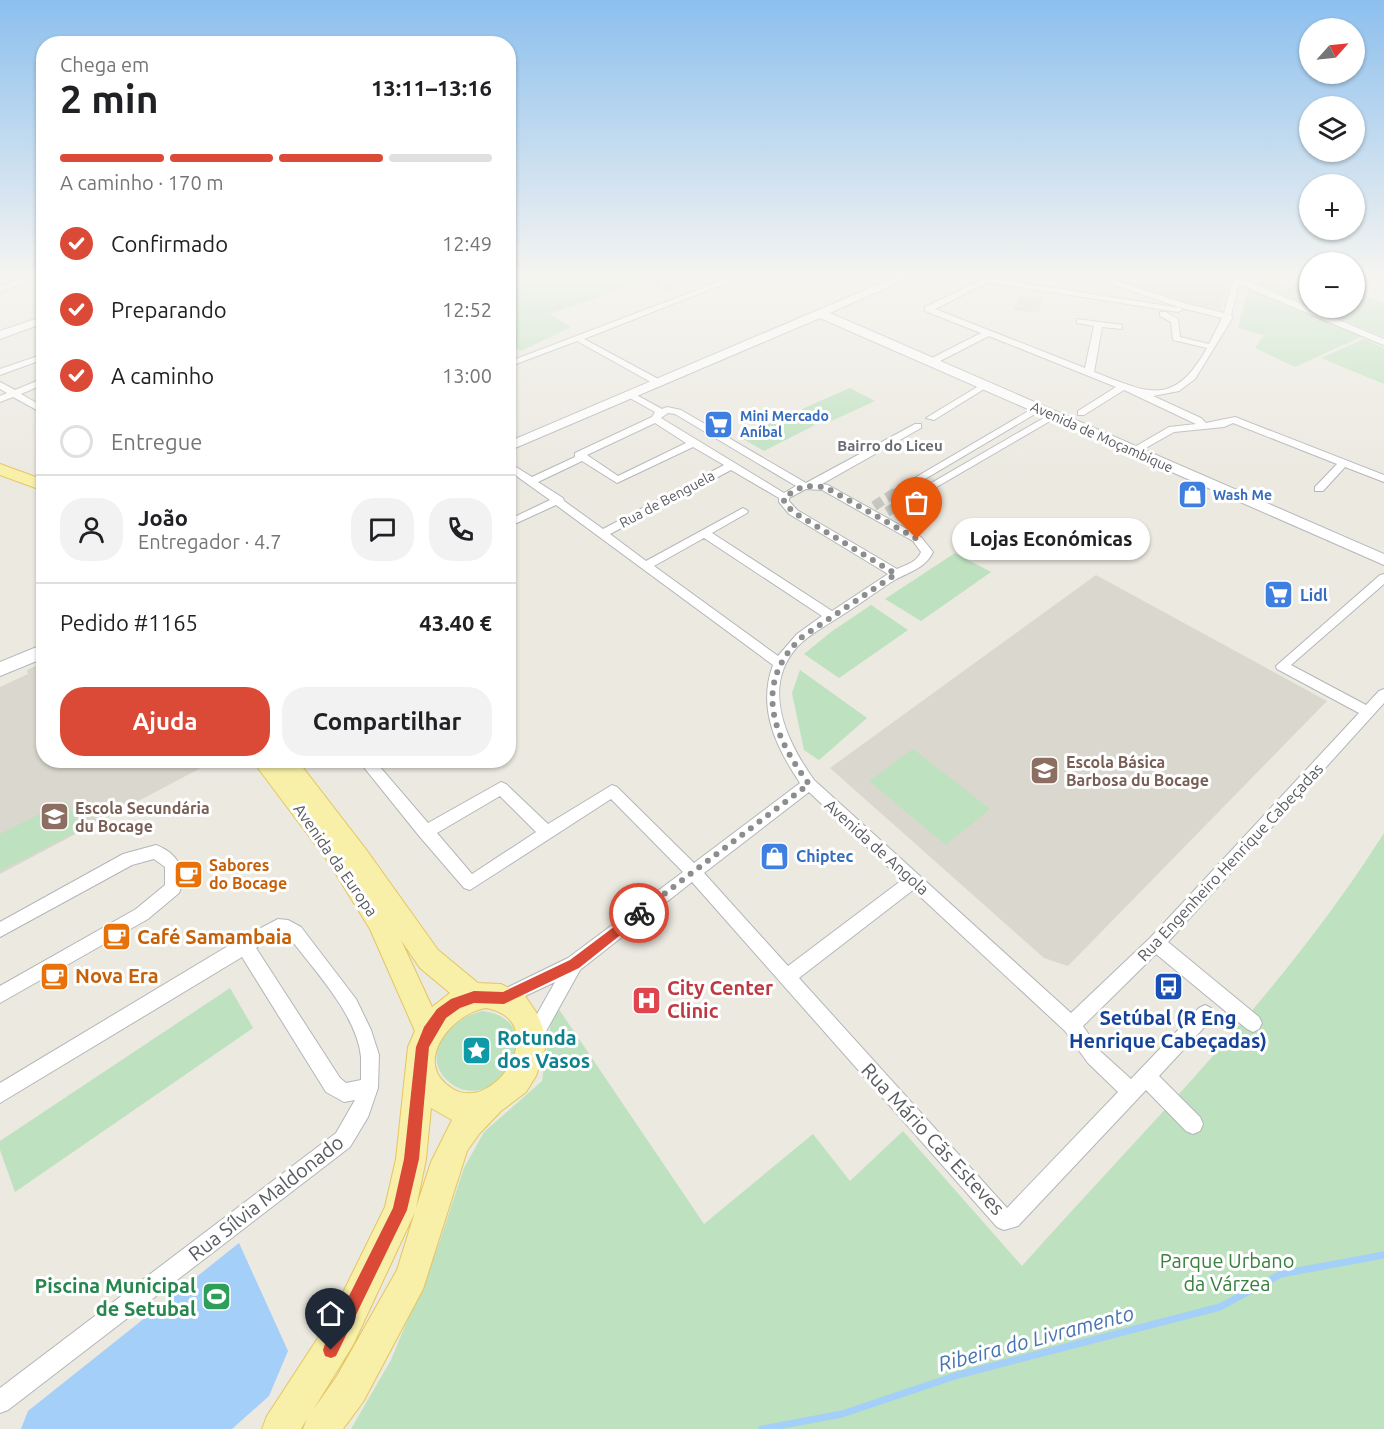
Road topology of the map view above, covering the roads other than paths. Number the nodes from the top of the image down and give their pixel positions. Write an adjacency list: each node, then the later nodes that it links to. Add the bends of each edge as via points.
1 (565, 343): 13 (street)
2 (586, 343): 18 (street)
3 (752, 343): 18 (street)
4 (886, 343): 14 (street, Avenida de Moçambique)
5 (969, 343): 14 (street)
6 (1012, 343): 17 (street)
7 (1095, 343): 17 (street)
8 (1195, 343): 10 (street)
9 (1214, 343): 10 (street)
10 (1212, 347): 24 (street, via 1189,382 1162,394)
11 (36, 349): 15 (street)
12 (36, 359): 16 (street)
13 (516, 362)
14 (931, 362): 21 (street, Avenida de Moçambique)
15 (0, 363)
16 (0, 372)
17 (1089, 373): 22 (street)
18 (659, 383): 25 (street)
19 (36, 384): 23 (street)
20 (0, 385): 23 (street)
21 (985, 386): 28 (street, Avenida de Moçambique); 32 (street)
22 (1124, 386): 24 (street); 29 (street)
23 (14, 393): 26 (street); 27 (street)
24 (1140, 393): 34 (street)
25 (631, 395): 31 (street, Avenida de Angola); 36 (street)
26 (0, 399)
27 (36, 407)
28 (1040, 408): 30 (street, Avenida de Moçambique); 50 (street)
29 (1080, 413)
30 (1054, 415): 37 (street, Avenida de Moçambique); 52 (street)
31 (659, 416): 35 (street, Avenida de Angola); 38 (street, via 579,455); 48 (street, Avenida de Angola, via 672,410 683,414)
32 (931, 418)
33 (918, 426): 48 (street)
34 (1204, 426): 37 (street, via 1172,429); 40 (street, via 1233,419)
35 (693, 443): 38 (street, via 617,480); 41 (street, Avenida de Angola)
36 (516, 444)
37 (1134, 451): 60 (street, Avenida de Moçambique)
38 (583, 457): 46 (street)
39 (0, 458): 42 (main road)
40 (1344, 463): 45 (street); 49 (street)
41 (731, 466): 51 (street, Avenida de Angola); 58 (street, Rua de Benguela)
42 (36, 468)
43 (0, 469): 47 (main road)
44 (516, 470): 46 (street)
45 (1384, 479)
46 (532, 481): 53 (street)
47 (36, 483)
48 (808, 486): 51 (street); 54 (street, Avenida de Angola, via 825,487)
49 (1319, 489)
50 (899, 490)
51 (784, 497): 62 (street, Avenida de Angola, via 793,512)
52 (912, 497)
53 (559, 500): 57 (street); 58 (street)
54 (857, 505): 55 (street); 62 (street, Avenida de Angola, via 887,517 917,539 927,552 921,563)
55 (874, 506)
56 (743, 511): 59 (street)
57 (516, 520)
58 (603, 533): 61 (street)
59 (704, 533): 61 (street); 64 (street)
60 (1384, 560)
61 (646, 565): 66 (street)
62 (896, 574): 64 (street, Avenida de Angola)
63 (1384, 578): 69 (street, via 1282,666)
64 (831, 616): 66 (street, Avenida de Angola, via 796,643)
65 (36, 653): 67 (street)
66 (780, 664): 73 (street, Avenida de Angola, via 772,699 774,720 792,761)
67 (0, 669)
68 (1384, 694): 69 (street, Rua Engenheiro Henrique Cabeçadas)
69 (1369, 712): 79 (street, Rua Engenheiro Henrique Cabeçadas)
70 (269, 768): 89 (main road, Avenida da Europa, via 338,856 380,922)
71 (290, 768): 84 (main road, Avenida da Europa, via 429,959)
72 (371, 768): 75 (street)
73 (809, 784): 76 (street); 77 (street, Avenida de Angola)
74 (547, 832): 75 (street, via 501,788); 75 (street, via 470,883); 76 (street, Rua Mário Cãs Esteves, via 612,792)
75 (425, 833)
76 (693, 872): 81 (street); 82 (street, Rua Mário Cãs Esteves)
77 (914, 880): 82 (street); 88 (street, Avenida de Angola)
78 (0, 930): 83 (street, via 128,859 156,852 173,864 173,888 142,914)
79 (1156, 943): 87 (street); 88 (street, Rua Engenheiro Henrique Cabeçadas)
80 (244, 945): 93 (street, via 333,1084 344,1093); 93 (street, Rua Sílvia Maldonado, via 278,926 295,932 355,1010 369,1052); 95 (street, Rua Sílvia Maldonado)
81 (574, 964): 85 (street); 90 (street)
82 (786, 977): 94 (street, Rua Mário Cãs Esteves, via 1004,1220 1017,1213)
83 (0, 995)
84 (474, 997): 85 (main road); 89 (main road, via 442,1013)
85 (504, 998): 90 (main road, via 526,1019)
86 (1205, 1014): 92 (street, Rua Mário Cãs Esteves)
87 (1253, 1023)
88 (1071, 1025): 94 (street, Avenida de Angola, via 1094,1057)
89 (429, 1031): 91 (main road, via 422,1047)
90 (532, 1039): 96 (main road, via 530,1062 520,1079 507,1093)
91 (421, 1064): 96 (main road, via 427,1084 439,1098 454,1104); 99 (main road, via 411,1159 400,1210 341,1333)
92 (1146, 1077): 94 (street, Rua Mário Cãs Esteves); 97 (street)
93 (369, 1088): 98 (street, Rua Sílvia Maldonado, via 357,1122 343,1140)
94 (1132, 1092)
95 (0, 1094)
96 (490, 1102): 100 (main road, via 456,1140 411,1277 350,1389)
97 (1193, 1124)
98 (0, 1402)
99 (280, 1429)
100 (321, 1429)

